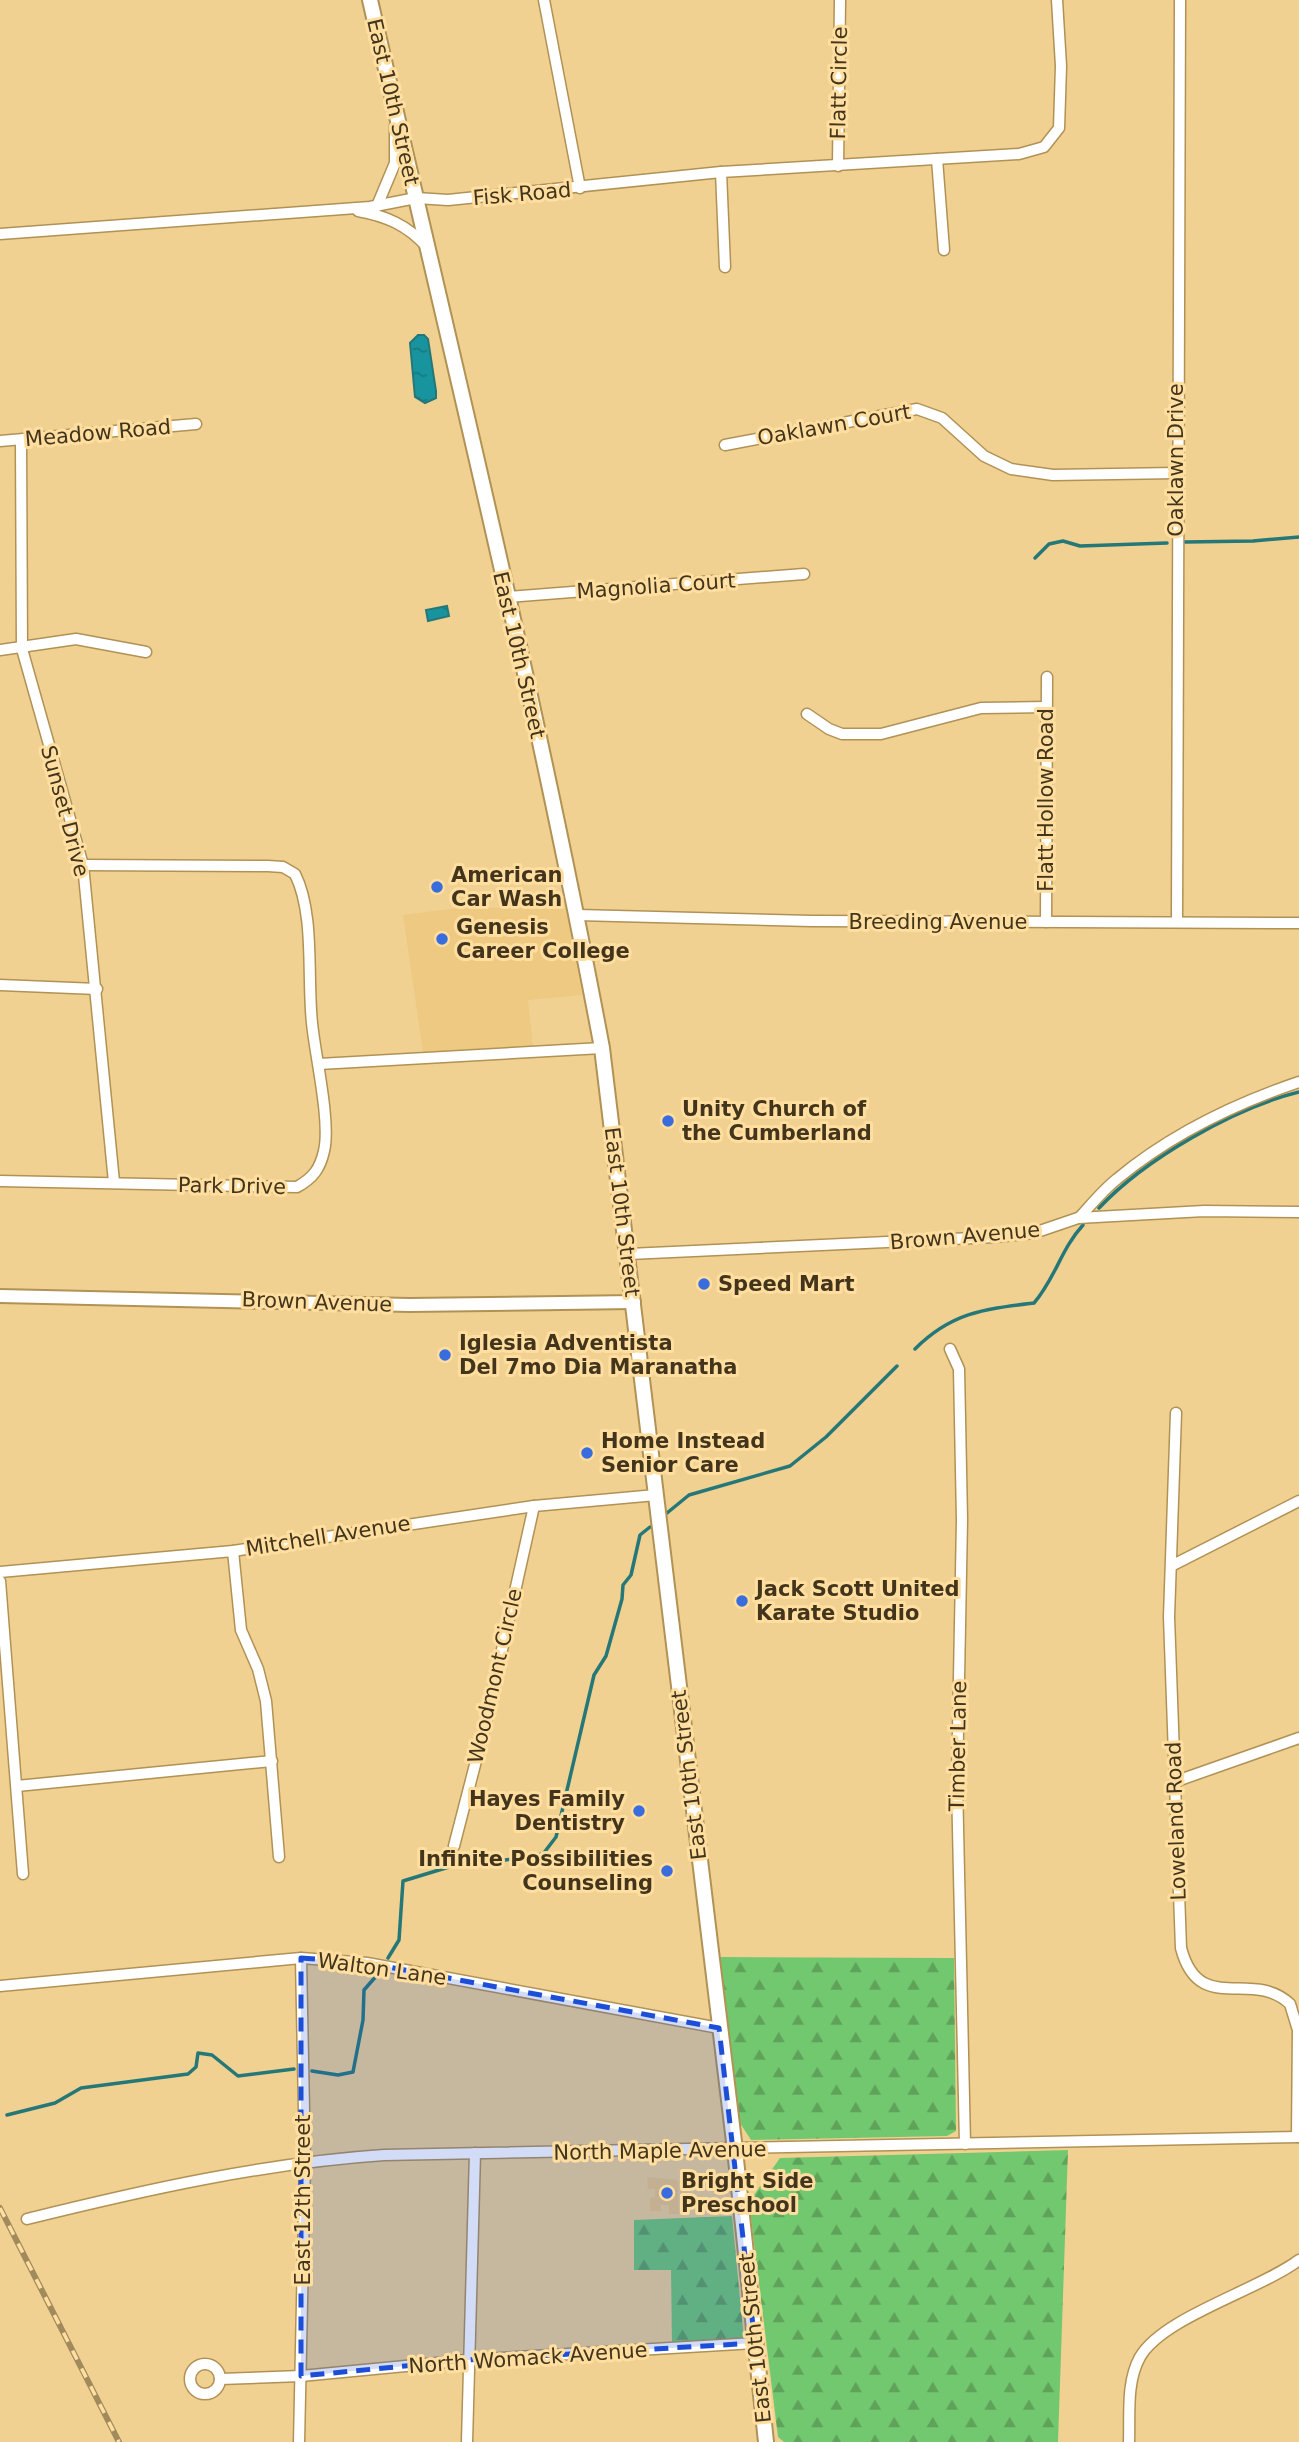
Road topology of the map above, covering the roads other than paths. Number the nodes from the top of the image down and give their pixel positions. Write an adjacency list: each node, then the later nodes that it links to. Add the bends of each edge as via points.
1 (370, 0): 6 (main road, East 10th Street)
2 (544, 0): 10 (street)
3 (840, 0): 8 (street, Flatt Circle)
4 (1057, 0): 7 (street, Fisk Road, via 1059,128 1044,147 1019,154)
5 (1180, 0): 22 (street, Oaklawn Drive)
6 (395, 108): 11 (main road, East 10th Street); 12 (street, via 396,163)
7 (937, 159): 8 (street, Fisk Road); 16 (street)
8 (838, 166): 9 (street, Fisk Road)
9 (721, 172): 10 (street, Fisk Road); 17 (street)
10 (580, 188): 11 (street, Fisk Road, via 448,200)
11 (416, 198): 12 (street, Fisk Road); 15 (main road, East 10th Street)
12 (377, 206): 13 (street, Fisk Road)
13 (344, 209): 14 (street, Fisk Road); 15 (street, via 391,219 413,231)
14 (0, 234)
15 (426, 246): 24 (main road, East 10th Street)
16 (944, 250)
17 (725, 267)
18 (196, 424): 19 (street, Meadow Road)
19 (21, 441): 20 (street, Meadow Road); 25 (street, Sunset Drive)
20 (0, 442)
21 (725, 445): 22 (street, Oaklawn Court, via 917,409 942,418 984,456 1011,469 1053,475)
22 (1176, 473): 33 (street, Oaklawn Drive)
23 (804, 574): 24 (street, Magnolia Court)
24 (507, 597): 32 (main road, East 10th Street)
25 (22, 649): 26 (street); 27 (street, via 76,639); 31 (street, Sunset Drive)
26 (0, 650)
27 (146, 652)
28 (1047, 677): 29 (street, Flatt Hollow Road)
29 (1046, 707): 30 (street, via 981,708 881,734 842,734); 34 (street, Flatt Hollow Road)
30 (807, 713)
31 (83, 864): 37 (street, Sunset Drive); 39 (street, Park Drive, via 268,866 295,874 305,903 312,1024)
32 (577, 915): 34 (street, Breeding Avenue); 38 (main road, East 10th Street)
33 (1177, 921): 34 (street, Breeding Avenue); 35 (street, Breeding Avenue)
34 (1045, 922)
35 (1299, 923)
36 (0, 985): 37 (street)
37 (97, 989): 42 (street, Sunset Drive)
38 (602, 1048): 39 (street); 45 (main road, East 10th Street)
39 (319, 1064): 42 (street, Park Drive, via 326,1147 319,1169 297,1187)
40 (1299, 1082): 44 (street, via 1202,1123 1156,1150 1115,1180)
41 (0, 1181): 42 (street, Park Drive)
42 (114, 1182)
43 (1299, 1212): 44 (street, Brown Avenue, via 1204,1211)
44 (1078, 1218): 45 (street, Brown Avenue, via 1034,1233 995,1237)
45 (629, 1254): 47 (main road, East 10th Street)
46 (0, 1296): 47 (street, Brown Avenue, via 409,1304)
47 (634, 1302): 50 (main road, East 10th Street)
48 (950, 1349): 68 (street, Timber Lane, via 958,1369 961,1507 957,1783)
49 (1176, 1413): 54 (street, Loweland Road)
50 (656, 1495): 52 (street, Mitchell Avenue); 66 (main road, East 10th Street)
51 (1299, 1502): 54 (street)
52 (534, 1506): 53 (street, Mitchell Avenue); 61 (street, Woodmont Circle)
53 (233, 1551): 55 (street, Mitchell Avenue); 58 (street, via 240,1630 266,1701)
54 (1173, 1565): 59 (street, Loweland Road, via 1169,1616)
55 (0, 1572)
56 (0, 1581): 60 (street)
57 (1299, 1738): 59 (street)
58 (271, 1761): 60 (street); 62 (street)
59 (1174, 1782): 67 (street, Loweland Road, via 1184,1960 1201,1984 1272,1992 1290,2004 1298,2031)
60 (17, 1786): 63 (street)
61 (454, 1846)
62 (279, 1857)
63 (23, 1874)
64 (301, 1958): 65 (street, Walton Lane); 66 (street, Walton Lane, via 367,1964); 71 (street, East 12th Street)
65 (0, 1986)
66 (719, 2028): 69 (main road, East 10th Street)
67 (1298, 2137): 68 (street, North Maple Avenue)
68 (965, 2144): 69 (street, North Maple Avenue)
69 (735, 2150): 70 (street, North Maple Avenue); 74 (main road, East 10th Street)
70 (475, 2153): 71 (street, North Maple Avenue); 75 (street)
71 (305, 2162): 72 (street, North Maple Avenue, via 119,2196); 76 (street, East 12th Street)
72 (27, 2219)
73 (1299, 2260): 81 (street, via 1153,2342 1139,2358 1130,2388)
74 (755, 2343): 75 (street, North Womack Avenue); 80 (main road, East 10th Street)
75 (468, 2360): 76 (street, North Womack Avenue); 79 (street)
76 (301, 2376): 77 (street, North Womack Avenue); 78 (street, East 12th Street)
77 (220, 2379)
78 (299, 2442)
79 (467, 2442)
80 (766, 2442)
81 (1129, 2442)

